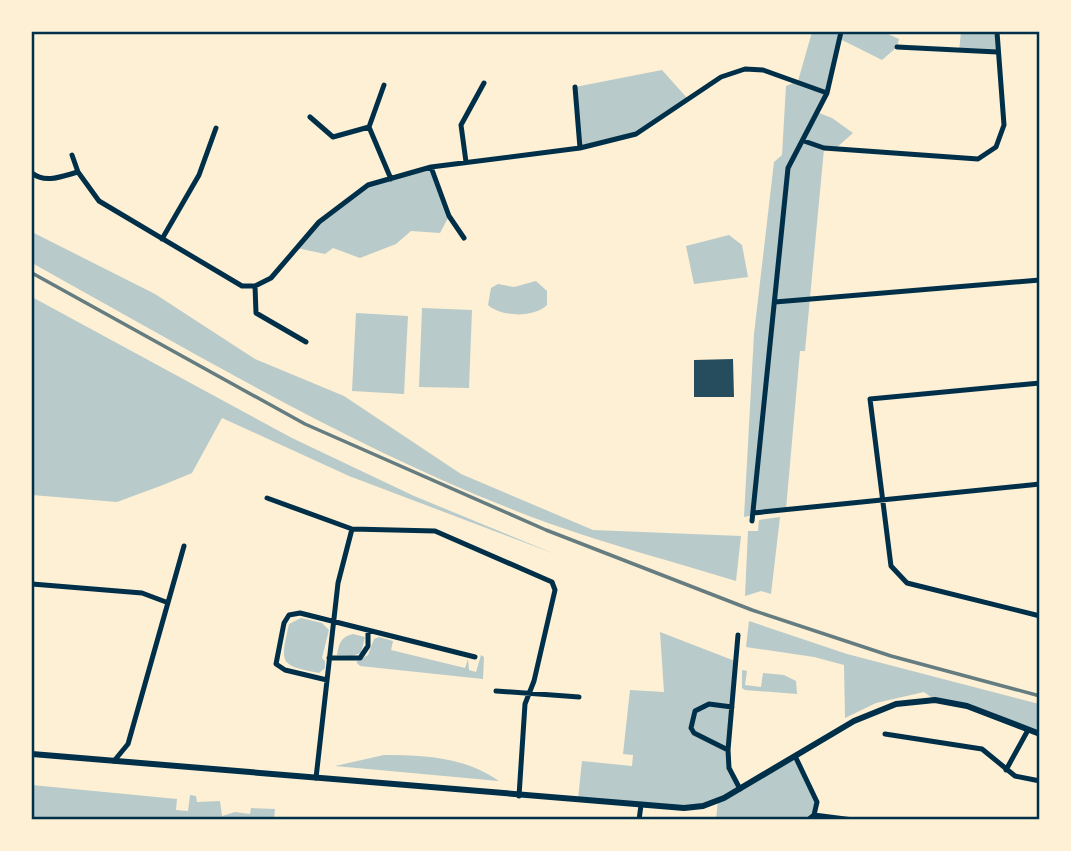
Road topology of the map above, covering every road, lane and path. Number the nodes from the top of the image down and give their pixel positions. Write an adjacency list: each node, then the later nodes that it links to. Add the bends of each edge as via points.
1 (841, 32): 8 (street)
2 (997, 32): 4 (street)
3 (897, 47): 4 (street)
4 (997, 52): 12 (street, via 1004,125 996,147 978,159 824,148)
5 (484, 83): 15 (street, via 461,125)
6 (384, 85): 10 (street)
7 (575, 87): 13 (street)
8 (827, 93): 12 (street); 13 (street, via 762,70 745,69 721,77 636,134)
9 (310, 117): 10 (street, via 333,137)
10 (369, 127): 19 (street)
11 (216, 128): 21 (street, via 198,175)
12 (804, 141): 24 (street, via 788,168)
13 (580, 148): 15 (street)
14 (72, 155): 17 (street)
15 (466, 162): 16 (street)
16 (430, 167): 19 (street); 20 (street, via 449,216)
17 (78, 172): 18 (street, via 53,179); 21 (street, via 99,201)
18 (32, 173)
19 (391, 179): 23 (street, via 368,185 319,222 271,278)
20 (464, 238)
21 (162, 239): 23 (street, via 242,286)
22 (1040, 280): 24 (street)
23 (255, 286): 25 (street, via 256,313)
24 (775, 302): 30 (street)
25 (306, 342)
26 (1040, 383): 29 (street, via 870,399)
27 (1040, 484): 29 (street)
28 (267, 498): 32 (street)
29 (883, 501): 30 (street); 36 (street, via 891,566 907,583)
30 (753, 513): 31 (street)
31 (752, 521)
32 (352, 529): 37 (street); 44 (street, via 435,531 552,582 555,590)
33 (184, 546): 35 (street)
34 (32, 584): 35 (street, via 142,593)
35 (166, 602): 53 (street, via 128,744)
36 (1040, 616)
37 (334, 622): 38 (street); 41 (street); 42 (street, via 300,613 289,615 277,654 276,664 285,670)
38 (369, 630): 40 (street); 41 (street, via 368,646 360,658)
39 (738, 635): 46 (street)
40 (475, 657)
41 (329, 658): 42 (street)
42 (327, 680): 55 (street)
43 (496, 691): 44 (street)
44 (529, 694): 45 (street); 58 (street)
45 (579, 697)
46 (732, 707): 50 (street); 50 (street, via 709,704 695,711 691,722 694,733)
47 (1028, 730): 49 (street); 52 (street, via 967,706 914,701 877,709); 54 (street)
48 (885, 734): 54 (street, via 982,749)
49 (1040, 734)
50 (728, 750): 57 (street, via 729,768)
51 (32, 754): 53 (street)
52 (796, 758): 57 (street); 60 (street, via 817,802)
53 (114, 761): 55 (street)
54 (1006, 769): 56 (street, via 1015,776)
55 (316, 778): 58 (street)
56 (1040, 781)
57 (740, 789): 59 (street, via 703,806)
58 (519, 796): 59 (street)
59 (641, 805): 61 (street)
60 (811, 818): 62 (street)
61 (639, 820)
62 (853, 820)

